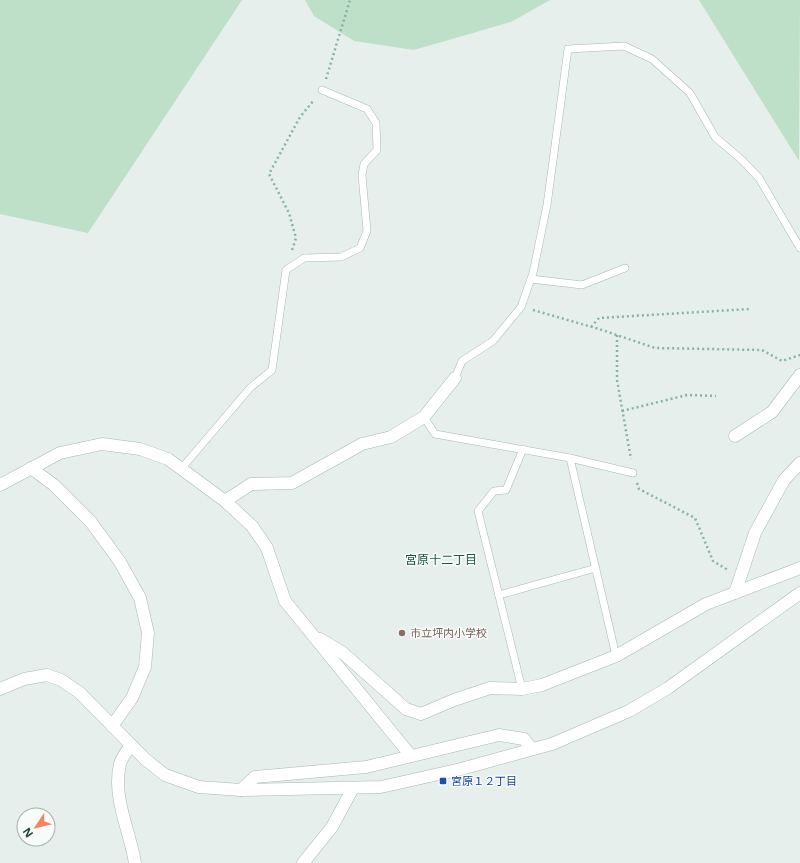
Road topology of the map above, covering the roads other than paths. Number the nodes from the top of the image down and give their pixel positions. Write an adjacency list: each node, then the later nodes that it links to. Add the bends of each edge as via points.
1 (322, 90): 13 (lane, via 367,109 376,123 377,150 364,164 362,175 367,231 360,248 341,257 304,258 286,270 272,370 250,388)
2 (800, 248): 4 (lane, via 759,178 715,137 690,93 652,59 624,46 568,49 547,205)
3 (625, 268): 4 (lane, via 582,284)
4 (530, 279): 6 (lane, via 520,307 493,341 462,361)
5 (800, 375): 8 (street, via 772,412)
6 (455, 378): 7 (street)
7 (424, 417): 9 (lane, via 435,434); 16 (street, via 391,437 362,444 292,483 251,484)
8 (735, 436)
9 (523, 449): 10 (lane); 21 (lane, via 506,490 494,491 478,511)
10 (570, 458): 14 (lane); 17 (lane)
11 (800, 463): 19 (street, via 784,480 755,533)
12 (32, 468): 13 (street, via 60,453 102,444 140,449 168,459); 15 (street); 26 (street, via 54,485 91,522 120,562 140,598 148,634 145,667 132,698)
13 (181, 469): 16 (street)
14 (633, 473)
15 (0, 485)
16 (225, 502): 22 (street, via 252,526 267,548 285,601)
17 (596, 568): 21 (lane); 23 (lane)
18 (800, 568): 19 (street)
19 (735, 593): 23 (street, via 706,604)
20 (800, 593): 28 (street, via 668,688 628,711)
21 (499, 595): 25 (lane)
22 (314, 636): 25 (street, via 343,653 406,708 421,714 490,688); 29 (street)
23 (616, 656): 25 (street)
24 (0, 689): 26 (street, via 24,679 46,676 61,680 80,694)
25 (522, 689)
26 (112, 726): 27 (street)
27 (131, 745): 31 (street, via 164,775 199,787); 32 (street, via 121,762 118,778 119,797)
28 (532, 750): 29 (street, via 524,739 499,735); 30 (street, via 461,770 381,787)
29 (411, 756): 31 (street, via 366,767 254,777)
30 (353, 788): 31 (street); 33 (street, via 332,826)
31 (241, 790)
32 (135, 863)
33 (303, 863)

